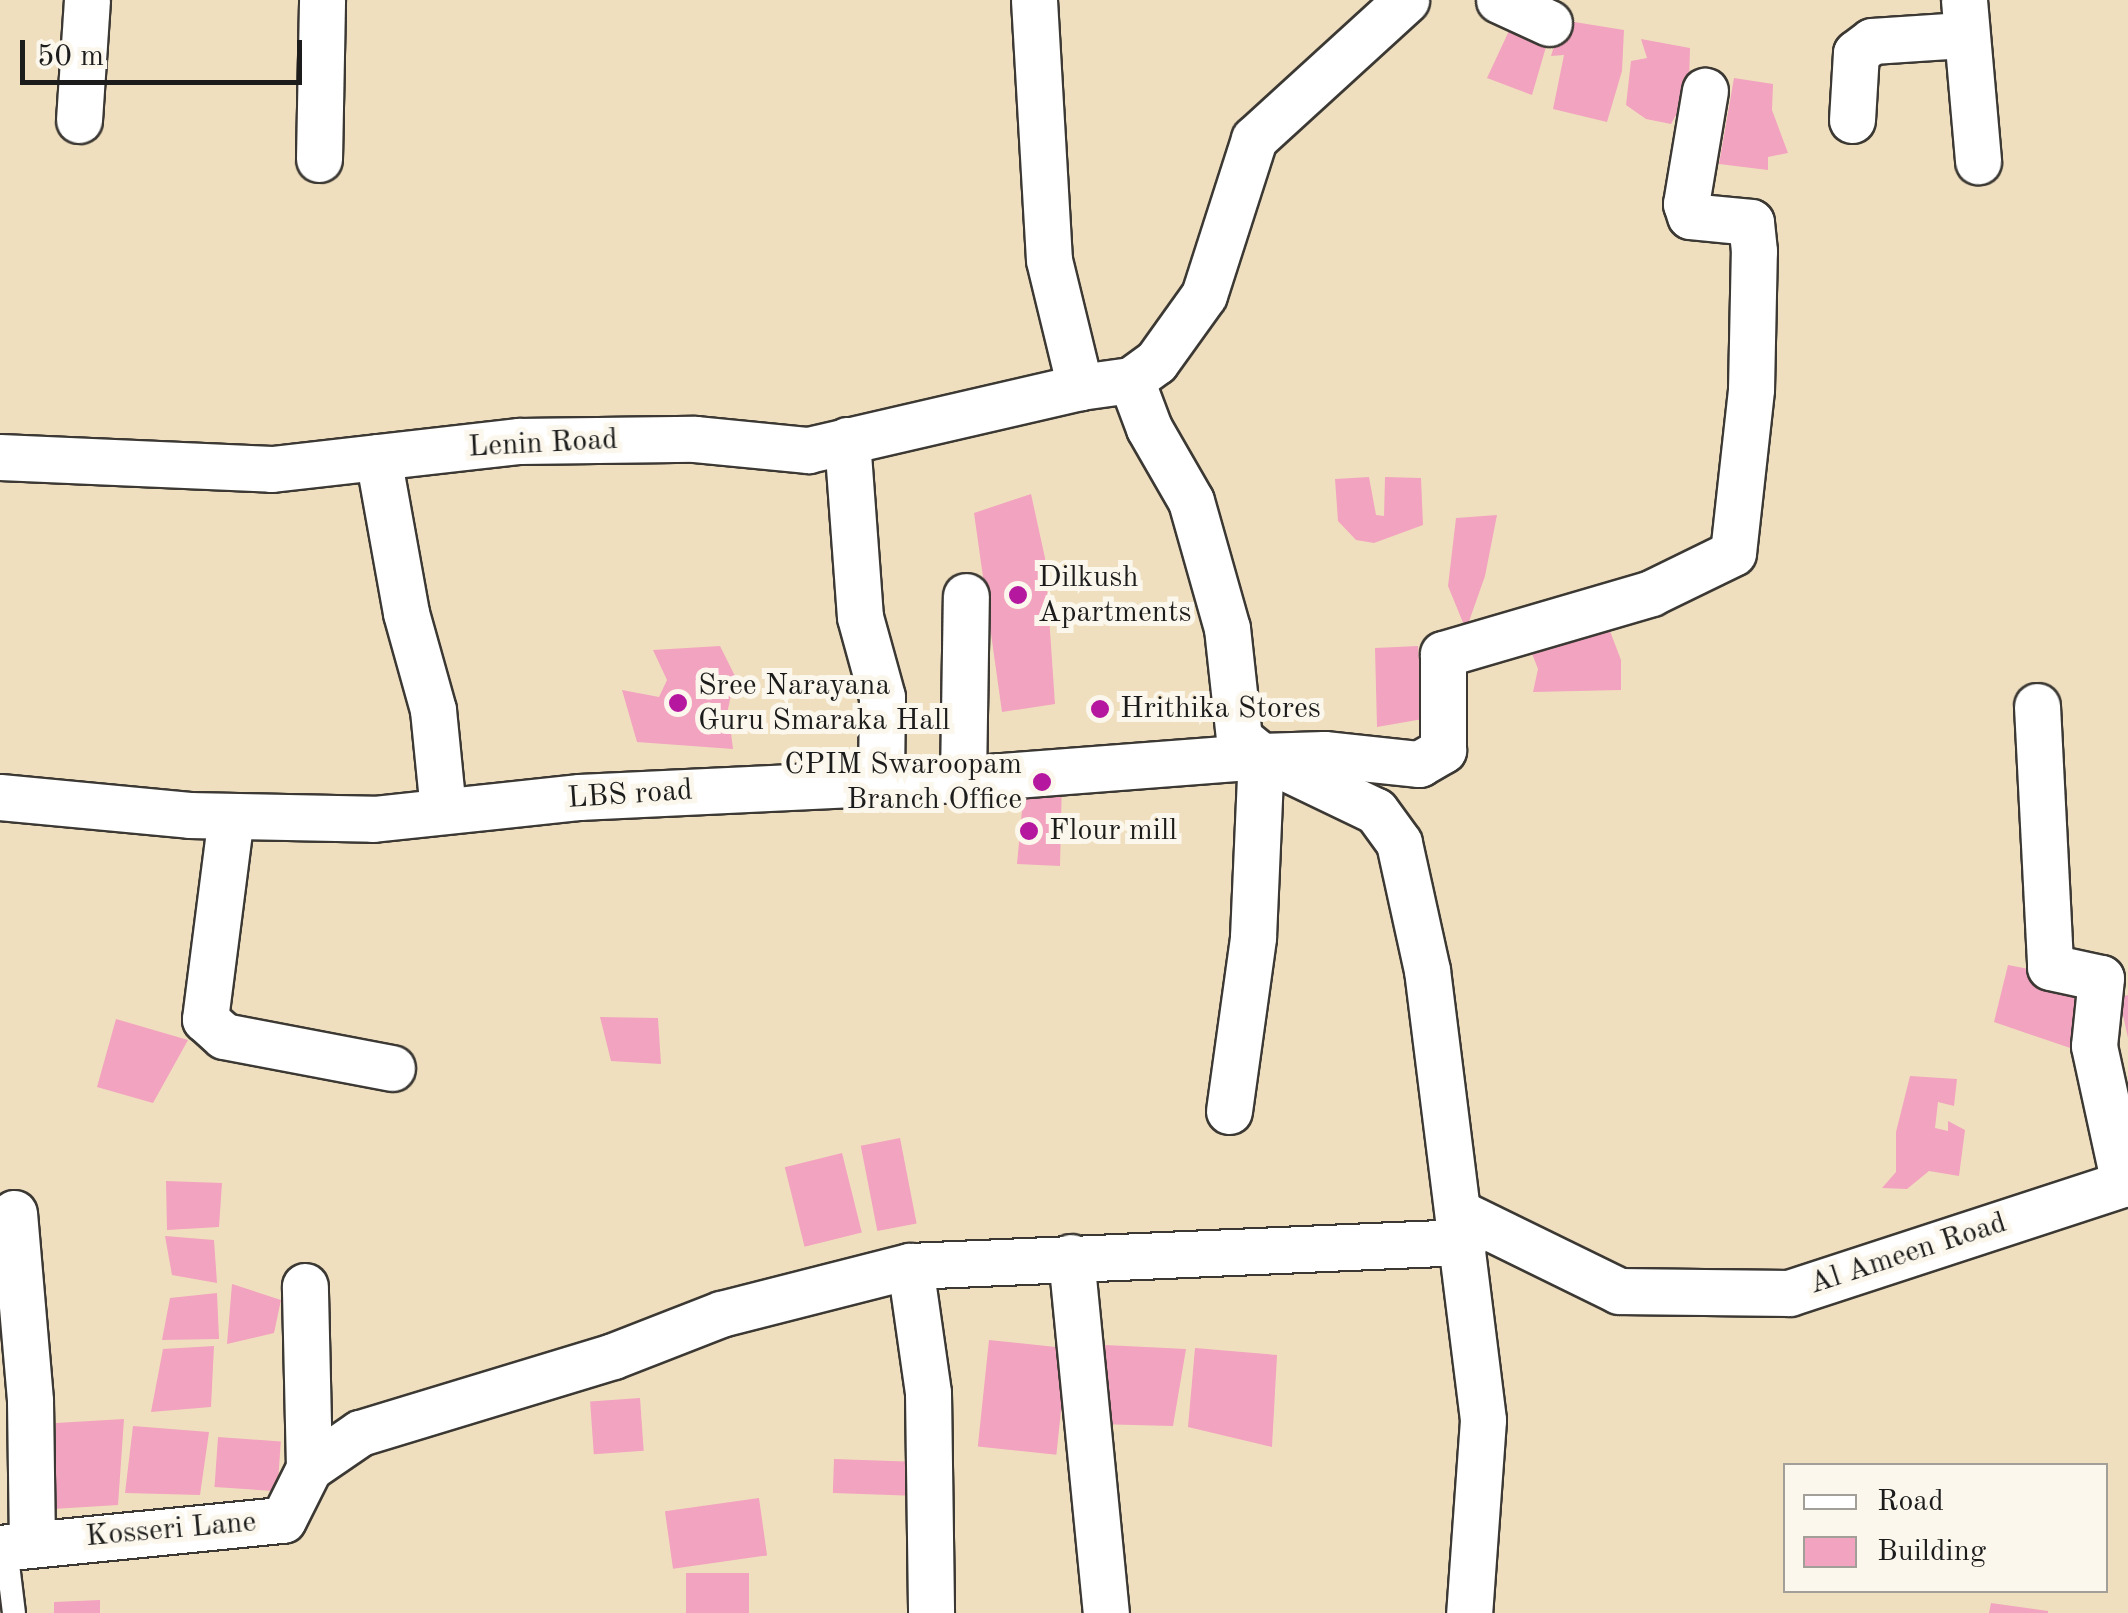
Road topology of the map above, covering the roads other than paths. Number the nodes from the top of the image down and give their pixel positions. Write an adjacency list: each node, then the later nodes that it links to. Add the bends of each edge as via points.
1 (86, 0): 9 (street)
2 (322, 0): 11 (street)
3 (1034, 0): 14 (street, via 1049,260)
4 (1406, 0): 13 (street, via 1254,139 1204,295 1156,362)
5 (1498, 0): 7 (street)
6 (1963, 18): 10 (street, via 1872,41 1856,53); 12 (street)
7 (1549, 22)
8 (1705, 92): 20 (street, LBS road, via 1686,204 1690,216 1750,222 1754,251 1751,389 1733,554 1651,593 1443,654 1443,750 1419,764 1324,754)
9 (79, 120)
10 (1852, 120)
11 (319, 159)
12 (1978, 161)
13 (1131, 380): 14 (street, Lenin Road); 20 (street, via 1148,428 1191,501 1226,628 1239,738)
14 (1080, 387): 15 (street, Lenin Road)
15 (847, 440): 17 (street, Lenin Road, via 808,450 696,439 520,441); 22 (street, via 860,617 882,697)
16 (0, 457): 17 (street, Lenin Road, via 272,468)
17 (378, 457): 24 (street, via 406,613 433,710)
18 (966, 596): 21 (street)
19 (2036, 706): 28 (street, via 2050,967 2101,978 2094,1046)
20 (1261, 756): 21 (street, LBS road); 27 (street, via 1252,937); 30 (street, via 1376,811 1399,843 1427,970)
21 (964, 779): 22 (street, LBS road)
22 (881, 781): 24 (street, LBS road)
23 (0, 797): 25 (street, LBS road)
24 (443, 811): 25 (street, LBS road, via 374,819)
25 (231, 816): 26 (street, via 205,1019 224,1036)
26 (392, 1068)
27 (1229, 1111)
28 (2126, 1183): 30 (street, Al Ameen Road, via 1788,1294 1619,1290)
29 (14, 1213): 35 (street, via 30,1400)
30 (1462, 1228): 31 (street); 39 (street, via 1483,1420)
31 (1071, 1257): 32 (street); 38 (street)
32 (910, 1266): 34 (street, via 721,1314 613,1356 360,1432); 37 (street, via 928,1393)
33 (304, 1286): 34 (street)
34 (310, 1468): 35 (street, Kosseri Lane, via 282,1520)
35 (13, 1546): 36 (lane)
36 (14, 1613)
37 (931, 1613)
38 (1106, 1613)
39 (1469, 1613)

